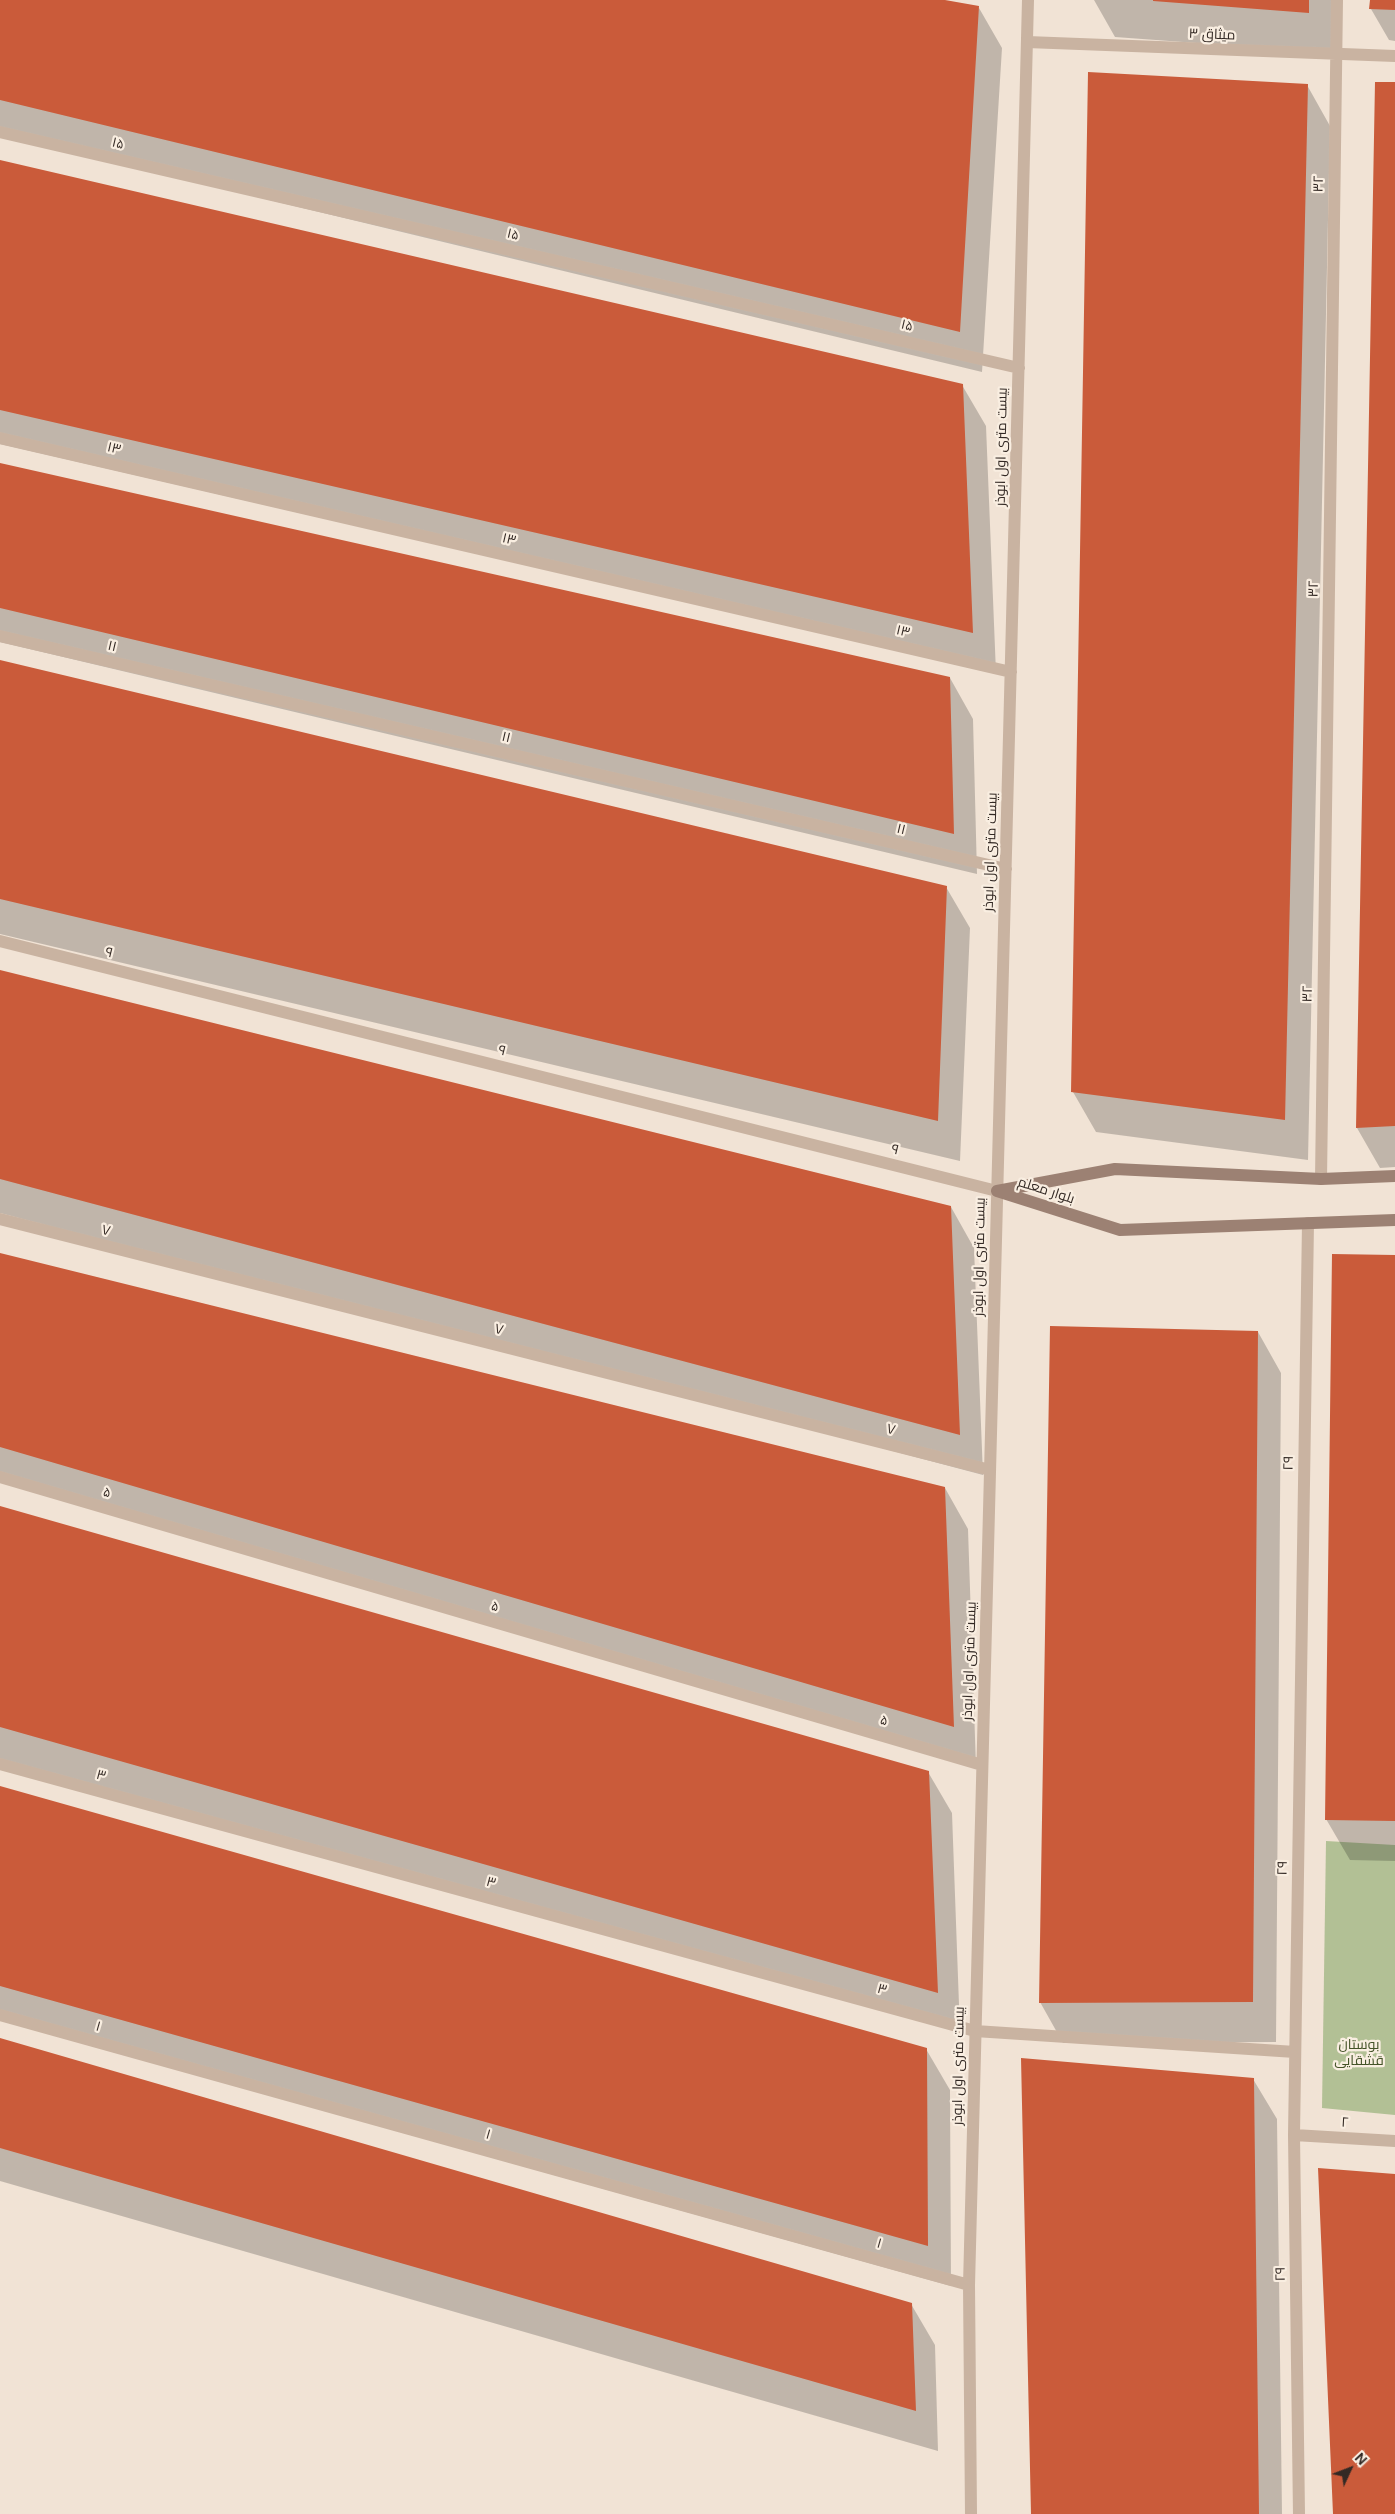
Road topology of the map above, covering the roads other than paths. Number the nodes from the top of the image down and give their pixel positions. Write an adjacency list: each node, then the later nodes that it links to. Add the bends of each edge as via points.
1 (1028, 0): 3 (street, بیست متری اول ابوذر)
2 (1337, 0): 4 (street, ۳۲)
3 (1027, 42): 4 (street, میثاق ۳); 7 (street, بیست متری اول ابوذر)
4 (1336, 55): 5 (street, میثاق ۳); 14 (street, ۳۲)
5 (1395, 56)
6 (0, 132): 7 (street, ۱۵)
7 (1019, 368): 10 (street, بیست متری اول ابوذر)
8 (0, 438): 10 (street, ۱۳)
9 (0, 636): 11 (street, ۱۱)
10 (1011, 672): 11 (street, بیست متری اول ابوذر)
11 (1006, 869): 15 (street, بیست متری اول ابوذر)
12 (0, 941): 15 (street, ۹)
13 (1395, 1176): 14 (street, بلوار معلم)
14 (1321, 1179): 15 (street, بلوار معلم, via 1115,1169)
15 (997, 1191): 18 (street, بلوار معلم, via 1120,1230); 19 (street, بیست متری اول ابوذر)
16 (0, 1219): 19 (street, ۷)
17 (1395, 1220): 18 (street, بلوار معلم)
18 (1308, 1223): 25 (street, ۲۹)
19 (990, 1470): 22 (street, بیست متری اول ابوذر)
20 (0, 1478): 22 (street, ۵)
21 (0, 1764): 24 (street, ۳)
22 (982, 1765): 24 (street, بیست متری اول ابوذر)
23 (0, 2015): 28 (street, ۱)
24 (975, 2030): 25 (street, ۳); 28 (street, بیست متری اول ابوذر)
25 (1295, 2052): 26 (street, ۲۹)
26 (1294, 2135): 27 (street, ۲); 30 (street, ۲۹)
27 (1395, 2141)
28 (969, 2284): 29 (street, بیست متری اول ابوذر)
29 (971, 2514)
30 (1299, 2514)

